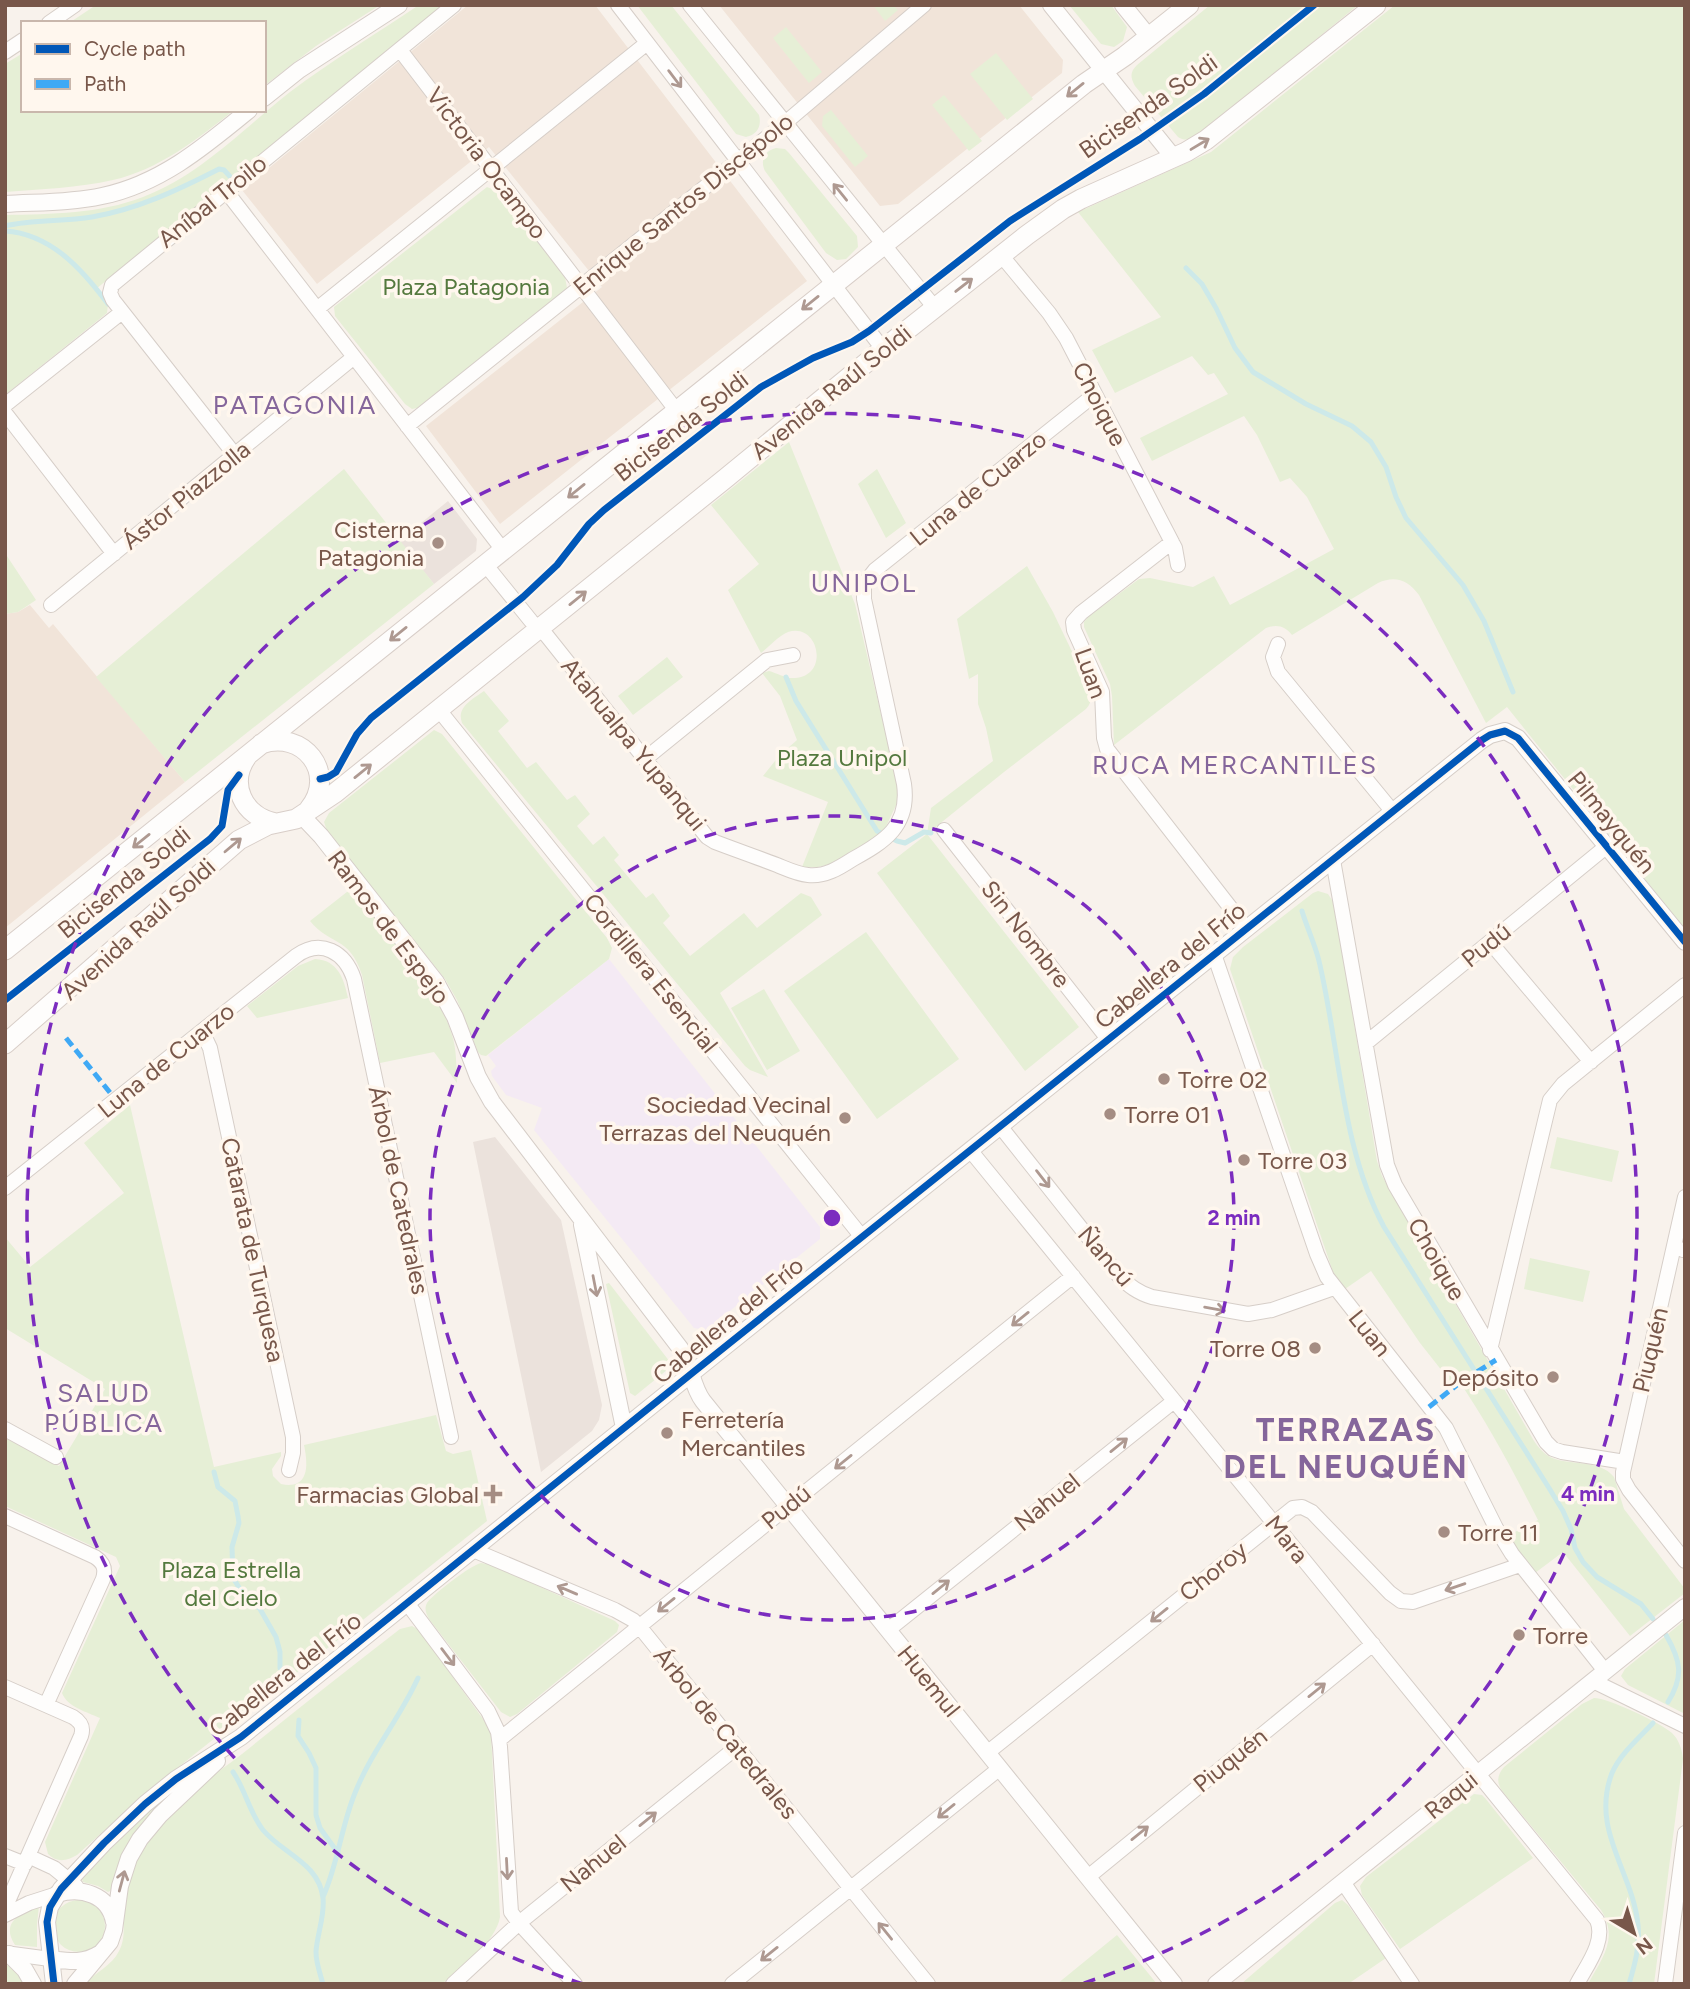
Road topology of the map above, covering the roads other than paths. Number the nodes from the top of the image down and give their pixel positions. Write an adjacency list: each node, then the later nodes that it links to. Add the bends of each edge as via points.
1 (75, 5): 11 (street)
2 (399, 5): 18 (street)
3 (454, 5): 15 (street, Aníbal Troilo)
4 (618, 5): 14 (street)
5 (924, 5): 20 (street, Enrique Santos Discépolo)
6 (1051, 5): 17 (street)
7 (1123, 5): 12 (street)
8 (1189, 5): 12 (main road)
9 (1376, 5): 21 (main road, Avenida Raúl Soldi, one-way to 9, via 1226,127)
10 (692, 6): 20 (street)
11 (52, 21)
12 (1149, 37): 17 (main road)
13 (21, 41): 16 (street)
14 (647, 43): 22 (street, one-way to 22); 23 (street)
15 (400, 50): 23 (street, Victoria Ocampo); 24 (street, Aníbal Troilo)
16 (5, 52)
17 (1103, 71): 21 (street); 26 (main road, one-way to 26)
18 (266, 96)
19 (246, 112): 25 (street, via 187,159 137,185 86,199)
20 (785, 124): 22 (street, Enrique Santos Discépolo); 26 (street, one-way to 20)
21 (1174, 158): 27 (main road, Avenida Raúl Soldi, via 1063,209)
22 (737, 161): 28 (street); 29 (street, Enrique Santos Discépolo)
23 (491, 168): 29 (street, Victoria Ocampo); 31 (street)
24 (226, 191): 31 (street); 32 (street, Aníbal Troilo, via 112,285 111,297)
25 (5, 204)
26 (883, 245): 28 (main road); 30 (street)
27 (1001, 255): 30 (main road, Avenida Raúl Soldi, one-way to 27); 35 (street, Choique, via 1058,326)
28 (832, 285): 33 (street); 37 (main road, one-way to 37)
29 (581, 286): 37 (street, Victoria Ocampo); 39 (street, Enrique Santos Discépolo)
30 (935, 308): 33 (main road, Avenida Raúl Soldi)
31 (317, 309): 34 (street)
32 (122, 312): 36 (street); 40 (street)
33 (883, 349): 47 (main road, Avenida Raúl Soldi, one-way to 33)
34 (354, 357): 39 (street); 40 (street, Ástor Piazzolla)
35 (1094, 395): 41 (street, Choique); 58 (street, Luna de Cuarzo, via 864,583 905,793 902,813)
36 (5, 405)
37 (676, 410): 42 (main road, one-way to 42)
38 (5, 413): 43 (street)
39 (407, 426): 42 (street)
40 (235, 455): 43 (street, Ástor Piazzolla)
41 (1172, 542): 45 (street, Choique); 61 (street, Luan, via 1080,613 1073,622 1074,630 1102,692 1107,749)
42 (503, 550): 44 (main road)
43 (114, 554): 46 (street, Ástor Piazzolla)
44 (485, 564): 47 (street, Atahualpa Yupanqui); 52 (main road, one-way to 52)
45 (1178, 565)
46 (51, 605)
47 (540, 629): 50 (main road, Avenida Raúl Soldi); 53 (street, Atahualpa Yupanqui)
48 (1278, 644): 54 (street, via 1273,657 1278,672)
49 (793, 655): 53 (street, via 767,660)
50 (439, 710): 55 (main road, Avenida Raúl Soldi, one-way to 50); 78 (street, Cordillera Esencial)
51 (1505, 731): 54 (street, Cabellera del Frío, via 1482,740); 59 (street, Pilmayquén, via 1524,744)
52 (255, 748): 55 (main road, via 291,742 313,759 320,786 316,800); 56 (main road, via 240,769 240,795 257,816); 64 (main road, one-way to 64)
53 (645, 759): 58 (street, Atahualpa Yupanqui, via 713,841 799,873 814,876 834,870)
54 (1393, 812): 60 (street, Cabellera del Frío)
55 (304, 813): 56 (main road, Avenida Raúl Soldi); 77 (street, Ramos de Espejo, via 430,973 451,1008 492,1102)
56 (276, 823): 69 (main road, Avenida Raúl Soldi, one-way to 56, via 239,840)
57 (944, 830): 70 (street, Sin Nombre)
58 (889, 837)
59 (1607, 846): 62 (street, Pudú); 63 (street, Pilmayquén)
60 (1333, 860): 61 (street, Cabellera del Frío); 71 (street, Choique)
61 (1247, 929): 66 (street, Cabellera del Frío)
62 (1490, 942): 71 (street, Pudú); 72 (street)
63 (1685, 942)
64 (5, 950)
65 (333, 951): 68 (street, Luna de Cuarzo, via 316,948 302,952); 87 (street, Árbol de Catedrales, via 345,961 354,979)
66 (1214, 954): 70 (street, Cabellera del Frío); 81 (street, Luan, via 1317,1254)
67 (1685, 985): 72 (street)
68 (202, 1031): 75 (street, Luna de Cuarzo); 90 (street, Catarata de Turquesa, via 209,1044 293,1437)
69 (9, 1038)
70 (1108, 1039): 73 (street, Cabellera del Frío)
71 (1366, 1043): 82 (street, Choique, via 1390,1176)
72 (1591, 1062): 82 (street, via 1550,1100)
73 (1000, 1126): 74 (street, Cabellera del Frío); 81 (street, Ñancú, one-way to 81, via 1119,1276 1142,1294 1248,1314)
74 (970, 1150): 78 (street, Cabellera del Frío); 80 (street, Mara)
75 (5, 1188)
76 (1685, 1197): 79 (street, Piuquén)
77 (581, 1219): 83 (street, Ramos de Espejo, via 680,1348); 85 (street, Ramos de Espejo, one-way to 85)
78 (862, 1237): 83 (street, Cabellera del Frío)
79 (1681, 1250): 89 (street, Piuquén)
80 (1073, 1276): 84 (street, Mara); 91 (street, Pudú, one-way to 91)
81 (1334, 1288): 96 (street, Luan, via 1446,1428 1503,1541)
82 (1490, 1350): 89 (street, Choique, via 1553,1449)
83 (691, 1374): 85 (street, Cabellera del Frío); 91 (street, Huemul, via 698,1395)
84 (1174, 1401): 93 (street, Mara); 100 (street, Nahuel, one-way to 84)
85 (624, 1428): 94 (street, Cabellera del Frío)
86 (5, 1429): 88 (street)
87 (452, 1437)
88 (56, 1457)
89 (1625, 1462): 95 (street, via 1625,1485)
90 (289, 1470)
91 (788, 1506): 99 (street, Pudú, one-way to 99); 100 (street, Huemul)
92 (5, 1516): 104 (street, via 95,1557 104,1567 103,1579)
93 (1274, 1522): 96 (street, Choroy, one-way to 93, via 1408,1602 1390,1593 1307,1509 1293,1508); 101 (street, Mara); 109 (street, Choroy, one-way to 109)
94 (473, 1550): 97 (street, Cabellera del Frío); 99 (street, Árbol de Catedrales, one-way to 94, via 615,1610)
95 (1685, 1561)
96 (1520, 1565): 102 (street, Luan)
97 (407, 1603): 106 (street, Cabellera del Frío); 107 (street, one-way to 107, via 492,1717)
98 (1685, 1607): 102 (street, Raqui)
99 (639, 1626): 107 (street, Pudú); 108 (street, Árbol de Catedrales)
100 (888, 1630): 109 (street, Huemul)
101 (1373, 1644): 111 (street, Mara); 115 (street, Piuquén, one-way to 101)
102 (1599, 1676): 105 (street, Luan); 111 (street, Raqui)
103 (5, 1687): 104 (street)
104 (46, 1705): 114 (street, via 73,1717 82,1725 81,1736)
105 (1685, 1727)
106 (241, 1737): 116 (street, Cabellera del Frío, via 145,1804); 124 (street, Cabellera del Frío, one-way to 106, via 122,1876 139,1839)
107 (500, 1739): 123 (street, one-way to 123, via 510,1905)
108 (737, 1747): 118 (street, Árbol de Catedrales); 123 (street, Nahuel, one-way to 108)
109 (987, 1753): 110 (street, Huemul)
110 (999, 1768): 115 (street, Huemul); 118 (street, one-way to 118)
111 (1478, 1773): 117 (street, Raqui); 138 (street, Mara, via 1597,1920 1601,1930 1598,1944)
112 (1685, 1833): 139 (street)
113 (5, 1856): 114 (street)
114 (26, 1860): 116 (street, via 54,1868); 121 (street)
115 (1087, 1877): 135 (street, Huemul)
116 (69, 1880): 119 (street); 120 (street, Cabellera del Frío)
117 (1343, 1882): 136 (street, Raqui); 137 (street)
118 (850, 1888): 133 (street, one-way to 133); 134 (street, Árbol de Catedrales, one-way to 118)
119 (82, 1891): 120 (street); 124 (street, via 105,1902)
120 (57, 1894): 122 (street); 127 (street, Cabellera del Frío, via 47,1922)
121 (5, 1908)
122 (5, 1915)
123 (519, 1923): 131 (street, Nahuel); 132 (street)
124 (115, 1924): 125 (street, Cabellera del Frío)
125 (110, 1942): 127 (street, via 84,1961); 130 (street, Cabellera del Frío)
126 (7, 1952): 127 (street); 128 (street)
127 (50, 1959): 129 (street, Cabellera del Frío)
128 (33, 1984)
129 (54, 1984)
130 (75, 1984)
131 (453, 1984)
132 (575, 1984)
133 (732, 1984)
134 (928, 1984)
135 (1174, 1984)
136 (1216, 1984)
137 (1412, 1984)
138 (1577, 1984)
139 (1665, 1984)

